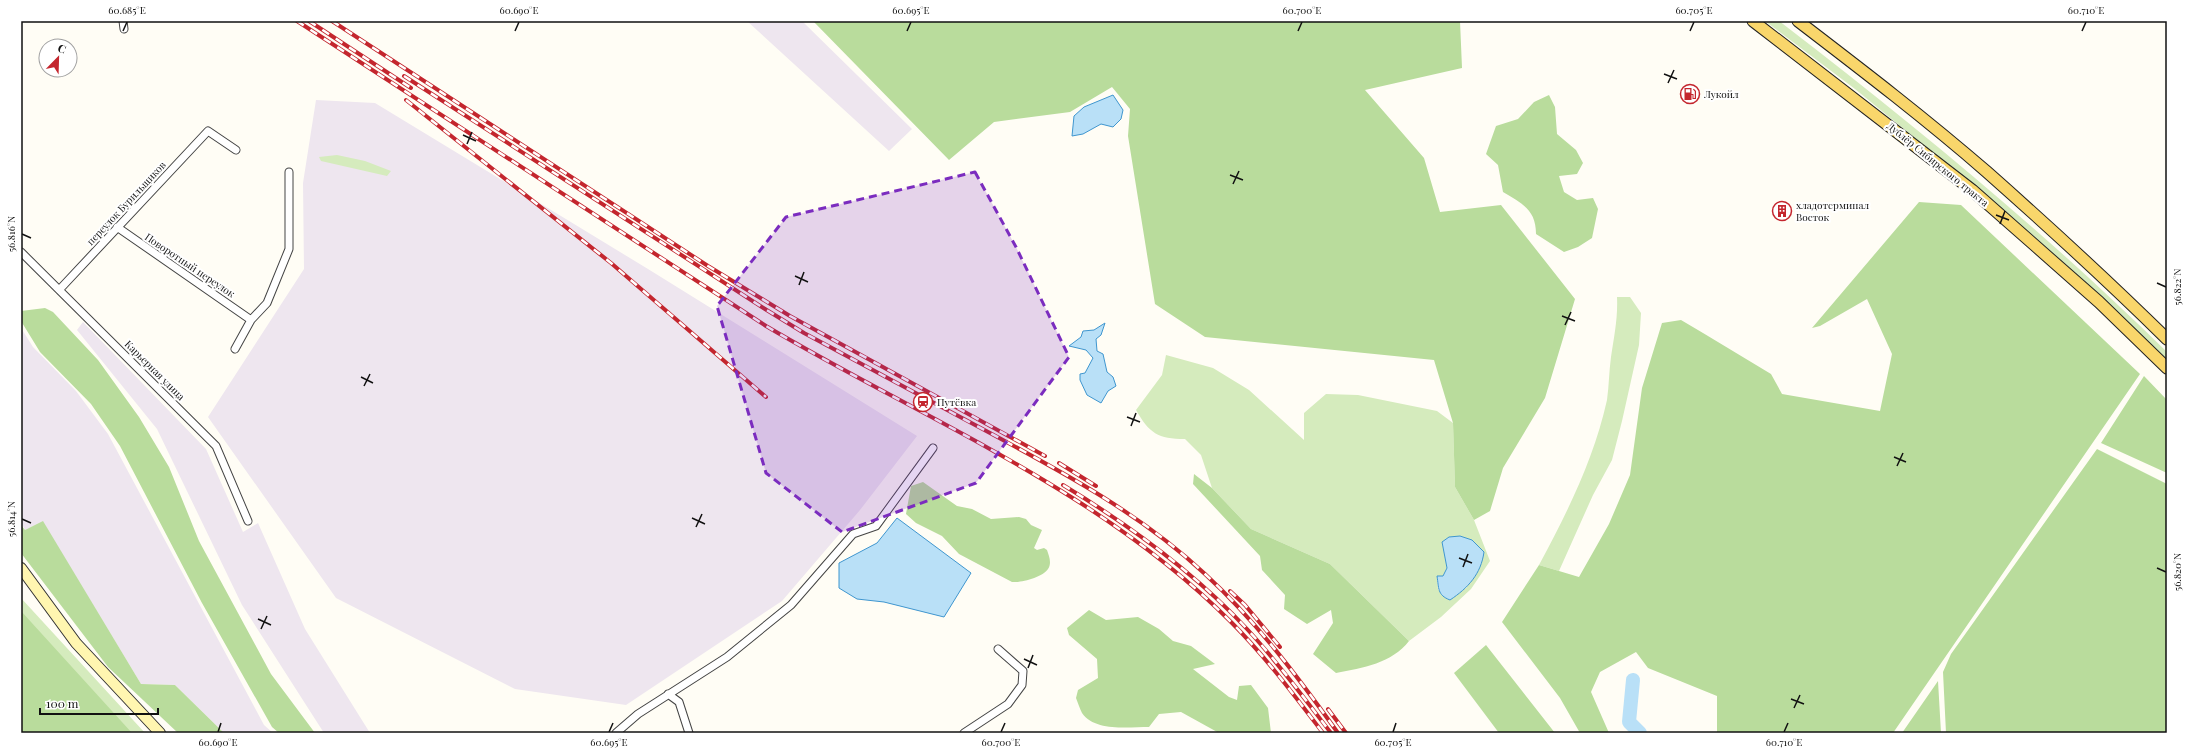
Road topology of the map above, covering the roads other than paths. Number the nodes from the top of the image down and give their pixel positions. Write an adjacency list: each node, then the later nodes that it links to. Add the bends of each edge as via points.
1 (123, 21): 4 (street)
2 (1753, 21): 13 (main road, Дублёр Сибирского тракта, via 1972,190 2099,302)
3 (1798, 21): 11 (main road, via 1986,172 2114,287)
4 (124, 29)
5 (236, 150): 7 (street, переулок Бурильщиков, via 208,131)
6 (289, 172): 10 (street, via 289,249 267,303)
7 (117, 227): 9 (street, переулок Бурильщиков); 10 (street, Поворотный переулок)
8 (21, 252): 9 (street, Карьерная улица)
9 (60, 289): 15 (street, Карьерная улица, via 216,446)
10 (251, 320): 12 (street)
11 (2167, 339)
12 (235, 349)
13 (2167, 368)
14 (933, 448): 18 (street, via 876,526 853,534 791,605 727,657)
15 (248, 521)
16 (21, 568): 19 (main road, via 76,643)
17 (998, 649): 22 (street, via 1023,671 1022,685 1008,704)
18 (668, 694): 20 (street); 21 (street, via 679,702)
19 (160, 733)
20 (616, 733)
21 (689, 733)
22 (964, 733)

